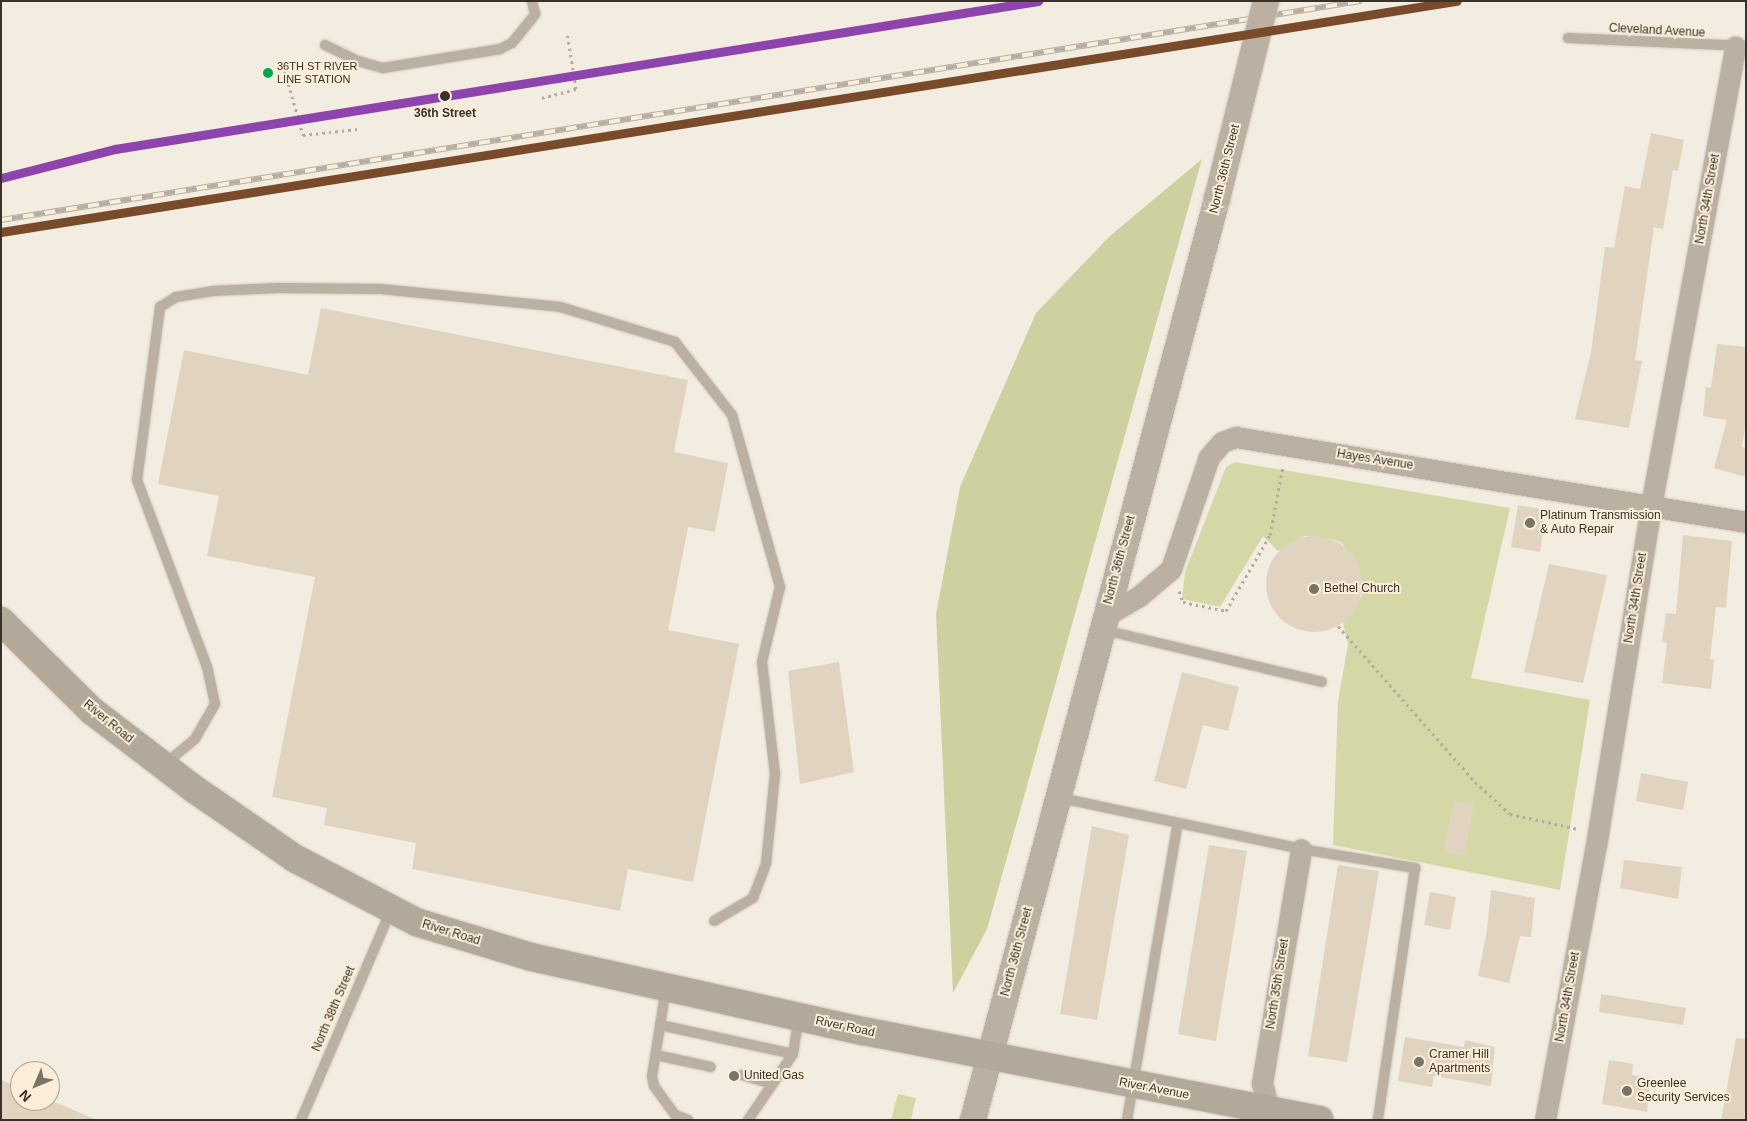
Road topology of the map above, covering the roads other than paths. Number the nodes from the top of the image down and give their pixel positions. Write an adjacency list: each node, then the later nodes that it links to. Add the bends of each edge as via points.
1 (532, 1): 4 (lane, via 535,14 512,43 500,49 383,68 358,62)
2 (1266, 1): 9 (street, North 36th Street, bridge, via 1217,200)
3 (1568, 38): 5 (lane, Cleveland Avenue)
4 (325, 45)
5 (1741, 47): 6 (street, North 34th Street)
6 (1651, 506): 7 (street, Hayes Avenue); 9 (street, Hayes Avenue, via 1236,437 1222,442 1210,456 1171,569); 35 (street, North 34th Street, via 1598,833)
7 (1746, 522)
8 (1, 621): 11 (main road, River Road, via 92,711)
9 (1103, 623): 10 (lane); 12 (street, North 36th Street)
10 (1322, 682)
11 (163, 765): 15 (main road, River Road, via 296,859); 16 (lane, via 195,739 215,704 207,667 137,480 160,307 176,297 212,291 278,288 381,289 560,307 675,342 732,415 780,587 762,662 776,774 766,864 753,898)
12 (1059, 797): 13 (lane); 22 (street, North 36th Street)
13 (1178, 823): 14 (lane); 26 (lane)
14 (1301, 849): 27 (street, North 35th Street, via 1262,1083); 34 (lane, via 1415,868)
15 (391, 909): 17 (main road, River Road, via 416,922 531,957); 28 (lane, North 38th Street)
16 (714, 921)
17 (666, 987): 18 (main road, River Road); 19 (lane)
18 (799, 1017): 20 (lane); 22 (main road, River Road)
19 (660, 1025): 20 (lane); 21 (lane)
20 (793, 1054): 25 (lane)
21 (656, 1055): 23 (lane); 29 (lane, via 654,1086 675,1115)
22 (989, 1056): 26 (main road, River Avenue); 31 (street, North 36th Street)
23 (711, 1067)
24 (742, 1075): 25 (lane)
25 (773, 1084): 30 (lane)
26 (1134, 1084): 27 (main road, River Avenue); 32 (lane)
27 (1268, 1116): 33 (main road, River Avenue)
28 (300, 1120)
29 (688, 1120)
30 (748, 1120)
31 (973, 1120)
32 (1127, 1120)
33 (1319, 1120)
34 (1378, 1120)
35 (1545, 1120)

